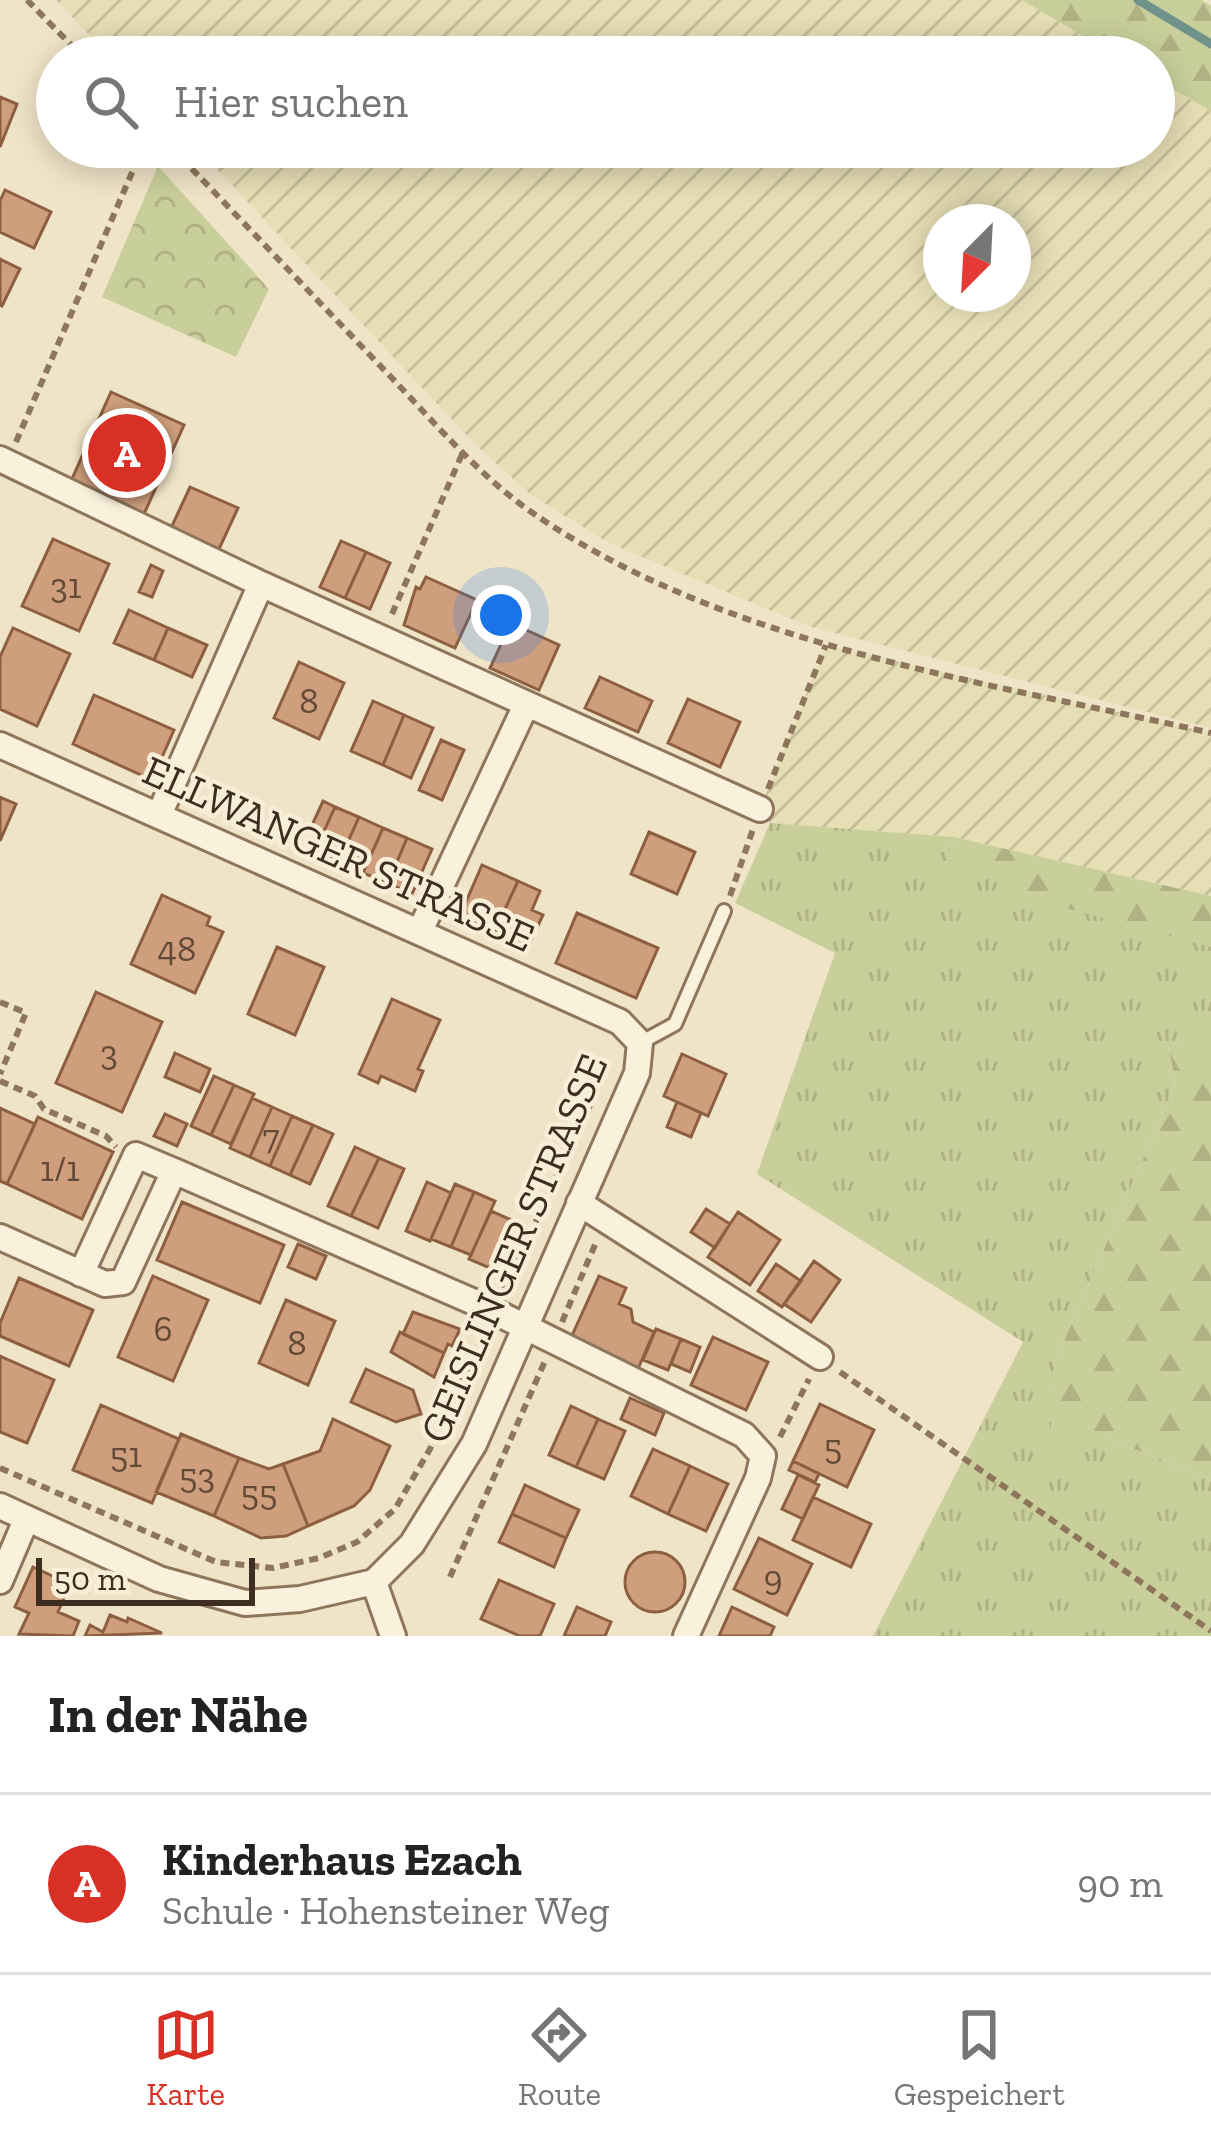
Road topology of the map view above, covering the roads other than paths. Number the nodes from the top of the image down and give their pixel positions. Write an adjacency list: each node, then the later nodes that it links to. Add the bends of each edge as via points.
1 (2, 468): 2 (street)
2 (261, 584): 3 (street); 6 (street)
3 (526, 706): 5 (street); 8 (street)
4 (0, 745): 6 (street, ELLWANGER STRASSE)
5 (760, 809)
6 (159, 815): 8 (street, ELLWANGER STRASSE)
7 (724, 910): 9 (lane, GEISLINGER STRASSE, via 675,1024)
8 (420, 932): 9 (street, ELLWANGER STRASSE, via 620,1022)
9 (640, 1043): 11 (street, GEISLINGER STRASSE, via 637,1073)
10 (174, 1172): 13 (street, via 122,1282); 13 (street, via 136,1155); 14 (street)
11 (579, 1203): 14 (street, GEISLINGER STRASSE); 15 (street)
12 (0, 1237): 13 (street)
13 (81, 1274)
14 (526, 1329): 19 (street, GEISLINGER STRASSE, via 444,1499); 21 (street, via 743,1435 763,1456)
15 (820, 1357)
16 (0, 1506): 17 (street)
17 (26, 1520): 18 (street); 19 (street, via 159,1580 245,1603)
18 (0, 1581)
19 (374, 1582): 20 (street)
20 (393, 1636)
21 (686, 1636)

